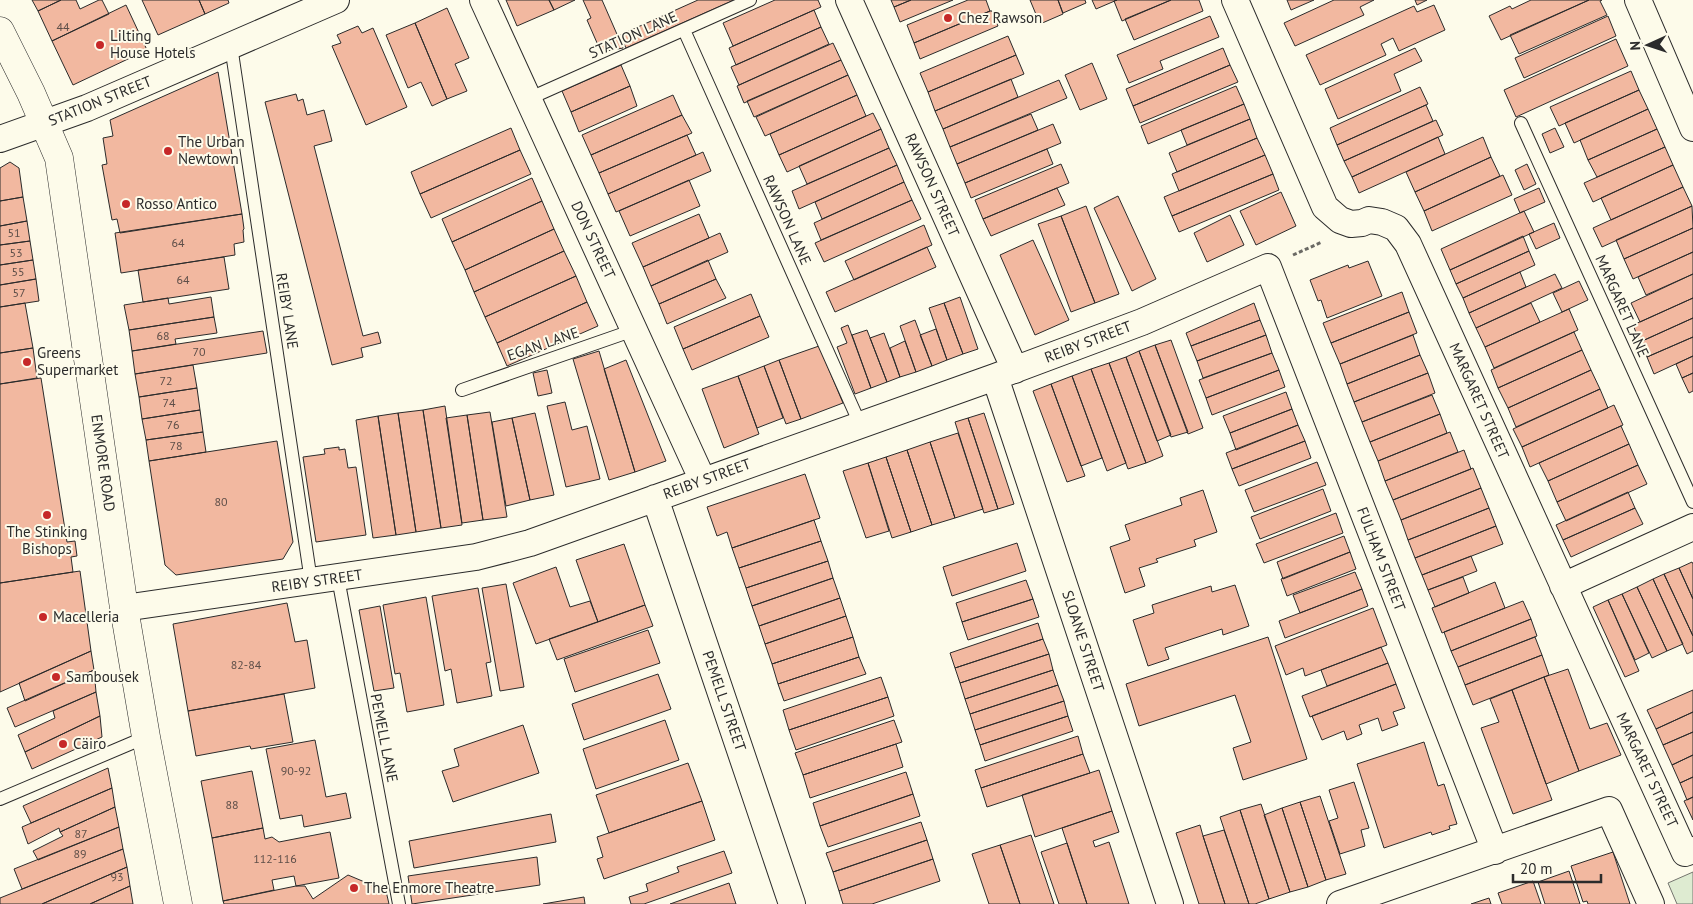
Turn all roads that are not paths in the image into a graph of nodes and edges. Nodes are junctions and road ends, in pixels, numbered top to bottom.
1 (336, 0) edge
2 (483, 0) edge
3 (750, 0) edge
4 (849, 0) edge
5 (1235, 0) edge
6 (1638, 0) edge
7 (684, 30) junction
8 (0, 31) edge
9 (231, 46) junction
10 (528, 100) junction
11 (1521, 123) dead end
12 (45, 124) junction
13 (1693, 128) edge
14 (0, 139) edge
15 (1278, 262) joint
16 (634, 330) junction
17 (1005, 373) junction
18 (462, 390) dead end
19 (860, 424) junction
20 (703, 480) junction
21 (655, 498) junction
22 (1693, 502) edge
23 (1693, 527) edge
24 (338, 578) junction
25 (311, 581) junction
26 (1563, 586) junction
27 (124, 608) junction
28 (146, 737) junction
29 (0, 795) edge
30 (0, 799) edge
31 (1495, 851) junction
32 (1689, 851) edge
33 (178, 904) edge
34 (399, 904) edge
35 (792, 904) edge
36 (1170, 904) edge
37 (1340, 904) edge
38 (1651, 904) edge

1 - 9 street, STATION STREET
2 - 10 street, DON STREET
3 - 7 lane, STATION LANE
4 - 17 street, RAWSON STREET
5 - 26 street, MARGARET STREET
6 - 13 street
7 - 10 lane, STATION LANE
7 - 19 lane, RAWSON LANE
8 - 12 highway, ENMORE ROAD
9 - 12 street, STATION STREET
9 - 25 lane, REIBY LANE
10 - 16 street, DON STREET
11 - 22 lane, MARGARET LANE
12 - 14 street, STATION STREET
12 - 27 highway, ENMORE ROAD
15 - 17 street, REIBY STREET
15 - 31 street, FULHAM STREET
16 - 18 lane, EGAN LANE
16 - 20 street, DON STREET
17 - 19 street, REIBY STREET
17 - 36 street, SLOANE STREET
19 - 20 street, REIBY STREET
20 - 21 street, REIBY STREET
21 - 24 street, REIBY STREET
21 - 35 street, PEMELL STREET
23 - 26 street
24 - 25 street, REIBY STREET
24 - 34 lane, PEMELL LANE
25 - 27 street, REIBY STREET
26 - 32 street, MARGARET STREET
27 - 28 highway, ENMORE ROAD
28 - 30 lane
28 - 33 highway, ENMORE ROAD
29 - 30 lane
31 - 37 street
31 - 38 street

